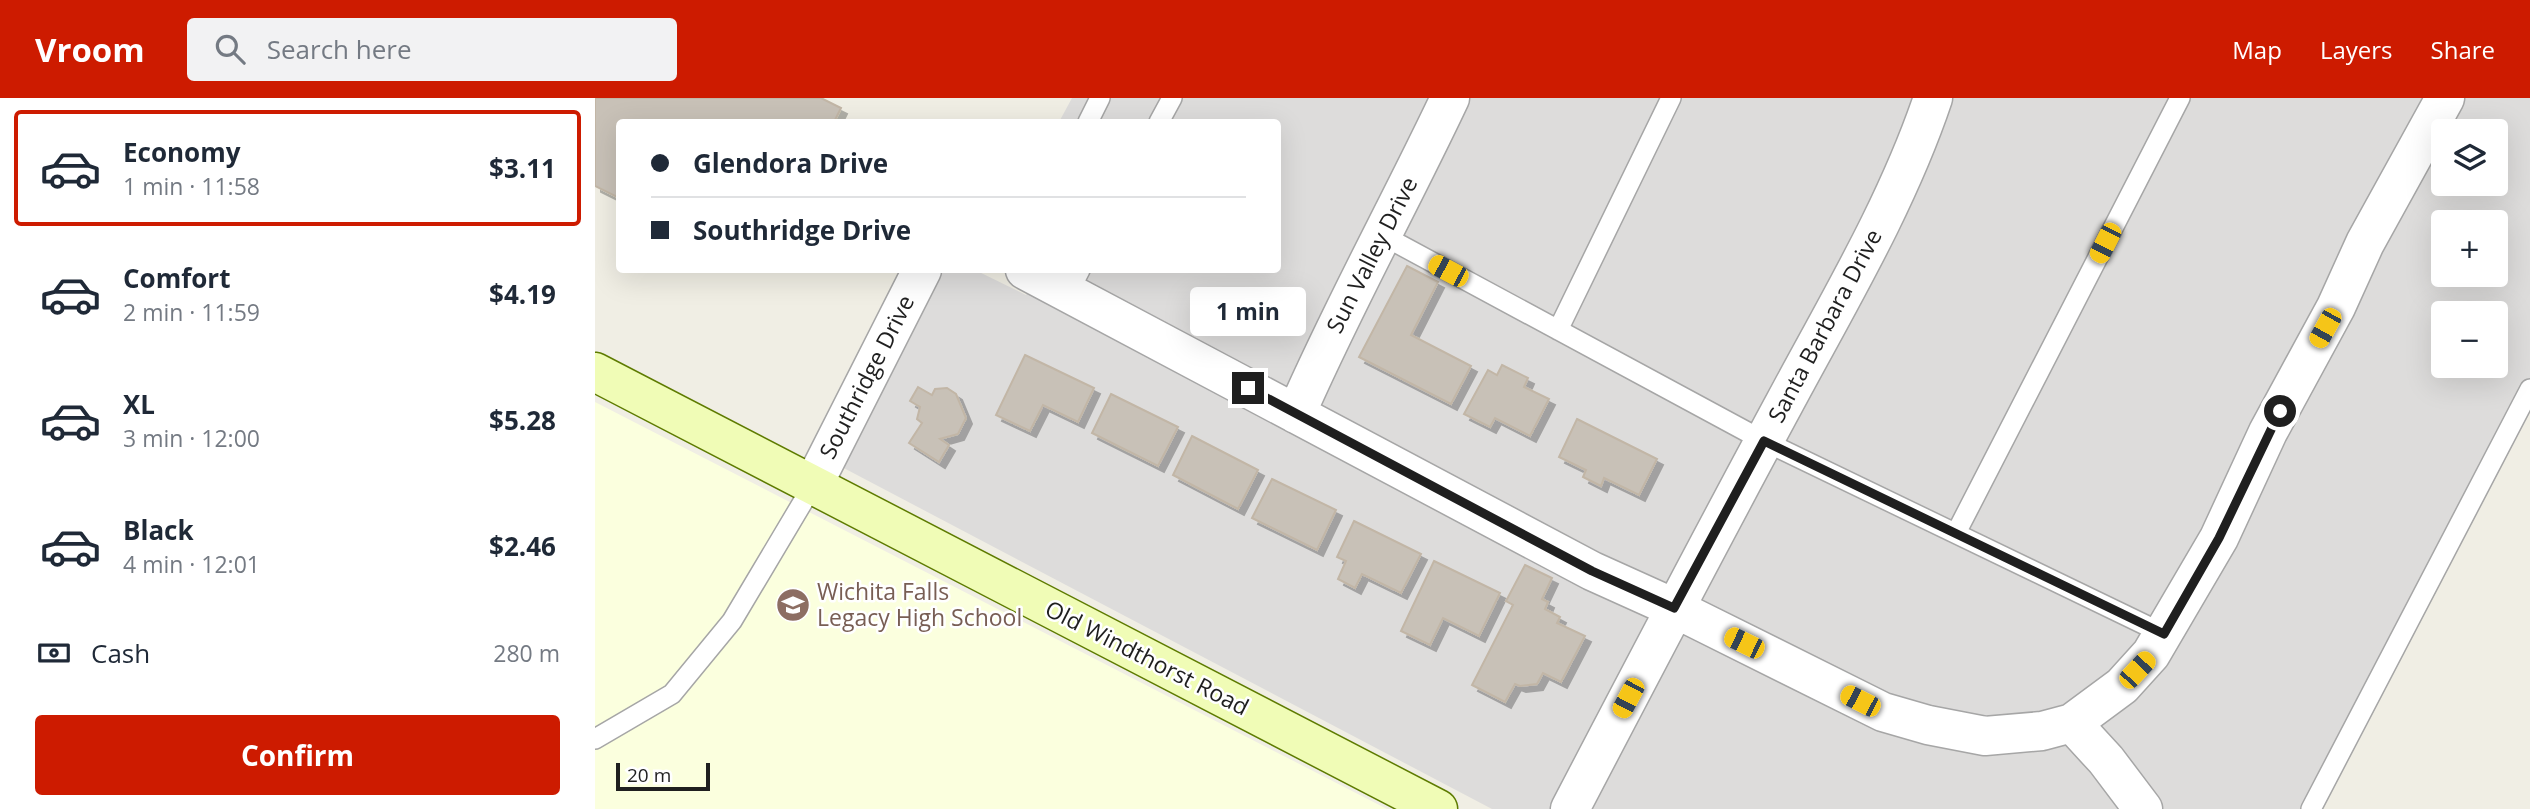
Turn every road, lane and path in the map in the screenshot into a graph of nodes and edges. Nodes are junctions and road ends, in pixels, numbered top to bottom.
1 (1100, 98) edge
2 (1172, 98) edge
3 (1450, 98) edge
4 (1671, 98) edge
5 (1933, 98) edge
6 (2180, 98) edge
7 (2445, 98) edge
8 (1090, 119) edge
9 (1161, 119) edge
10 (1382, 235) junction
11 (920, 273) edge
12 (1040, 273) edge
13 (1075, 280) edge
14 (1558, 330) junction
15 (595, 372) edge
16 (2530, 389) edge
17 (1296, 414) junction
18 (1764, 441) junction
19 (813, 485) junction
20 (1956, 533) junction
21 (1674, 608) junction
22 (2164, 634) junction
23 (2072, 723) junction
24 (595, 739) edge
25 (1438, 809) edge
26 (1570, 809) edge
27 (2143, 809) edge
28 (2311, 809) edge

1 - 8 lane
2 - 9 lane
3 - 10 street, Sun Valley Drive
4 - 14 lane
5 - 18 street, Santa Barbara Drive
6 - 20 lane
7 - 22 street
10 - 14 lane
10 - 17 street, Sun Valley Drive
11 - 19 street, Southridge Drive
12 - 13 street
13 - 17 street
14 - 18 lane
15 - 19 street, Old Windthorst Road
16 - 28 lane
17 - 21 street
18 - 20 lane
18 - 21 street, Santa Barbara Drive
19 - 24 lane
19 - 25 street, Old Windthorst Road
20 - 22 lane
21 - 23 street
21 - 26 street, Santa Barbara Drive
22 - 23 street
23 - 27 street

